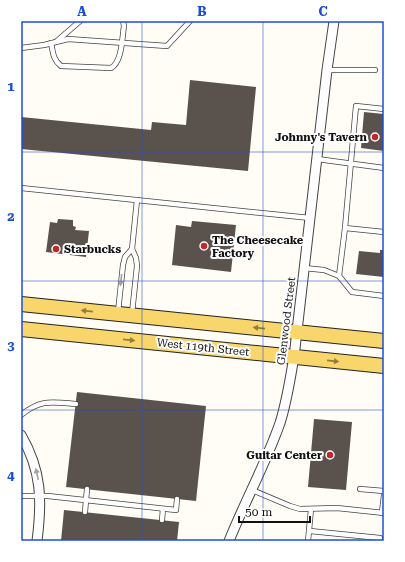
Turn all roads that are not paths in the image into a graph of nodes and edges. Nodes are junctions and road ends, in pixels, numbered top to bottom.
1 (80, 21) edge
2 (123, 21) edge
3 (190, 21) edge
4 (334, 21) edge
5 (53, 43) junction
6 (121, 43) junction
7 (21, 48) edge
8 (327, 70) junction
9 (375, 70) dead end
10 (384, 109) edge
11 (317, 159) junction
12 (350, 162) junction
13 (384, 168) edge
14 (21, 188) edge
15 (137, 200) junction
16 (310, 218) junction
17 (345, 228) junction
18 (384, 232) edge
19 (132, 249) junction
20 (304, 268) junction
21 (339, 276) junction
22 (384, 296) edge
23 (21, 304) edge
24 (118, 314) junction
25 (132, 315) junction
26 (21, 328) edge
27 (297, 332) junction
28 (384, 341) edge
29 (294, 357) junction
30 (384, 366) edge
31 (76, 404) dead end
32 (21, 415) edge
33 (21, 435) edge
34 (87, 489) dead end
35 (251, 489) junction
36 (360, 489) dead end
37 (384, 491) edge
38 (384, 495) edge
39 (21, 496) edge
40 (40, 496) junction
41 (177, 499) dead end
42 (86, 500) junction
43 (163, 509) junction
44 (310, 509) junction
45 (85, 512) dead end
46 (383, 512) edge
47 (162, 520) dead end
48 (310, 531) junction
49 (380, 538) dead end
50 (37, 541) edge
51 (229, 541) edge
52 (308, 541) edge

1 - 5 lane
2 - 6 lane
3 - 6 lane
4 - 8 street, Glenwood Street
5 - 6 lane
5 - 6 lane
5 - 7 lane
8 - 9 lane
8 - 11 street, Glenwood Street
10 - 12 lane
11 - 12 lane
11 - 16 street, Glenwood Street
12 - 13 lane
12 - 17 lane
14 - 15 lane
15 - 16 lane
15 - 19 lane
16 - 20 street, Glenwood Street
17 - 18 lane
17 - 21 lane
19 -> 24 lane
19 - 25 lane
20 - 21 lane
20 - 27 street, Glenwood Street
21 - 22 lane
24 -> 23 main road
24 - 25 main road
27 -> 25 main road
26 -> 29 main road, West 119th Street
27 - 28 main road
27 - 29 street, Glenwood Street
29 -> 30 main road, West 119th Street
29 - 35 street, Glenwood Street
31 - 32 lane
40 -> 33 street
34 - 42 lane
35 - 44 lane
35 - 51 street, Glenwood Street
36 - 37 lane
38 - 46 lane
39 - 40 lane
40 - 42 lane
40 - 50 street
41 - 43 lane
42 - 43 lane
42 - 45 lane
43 - 47 lane
44 - 46 lane
44 - 48 lane
48 - 49 lane
48 - 52 lane

